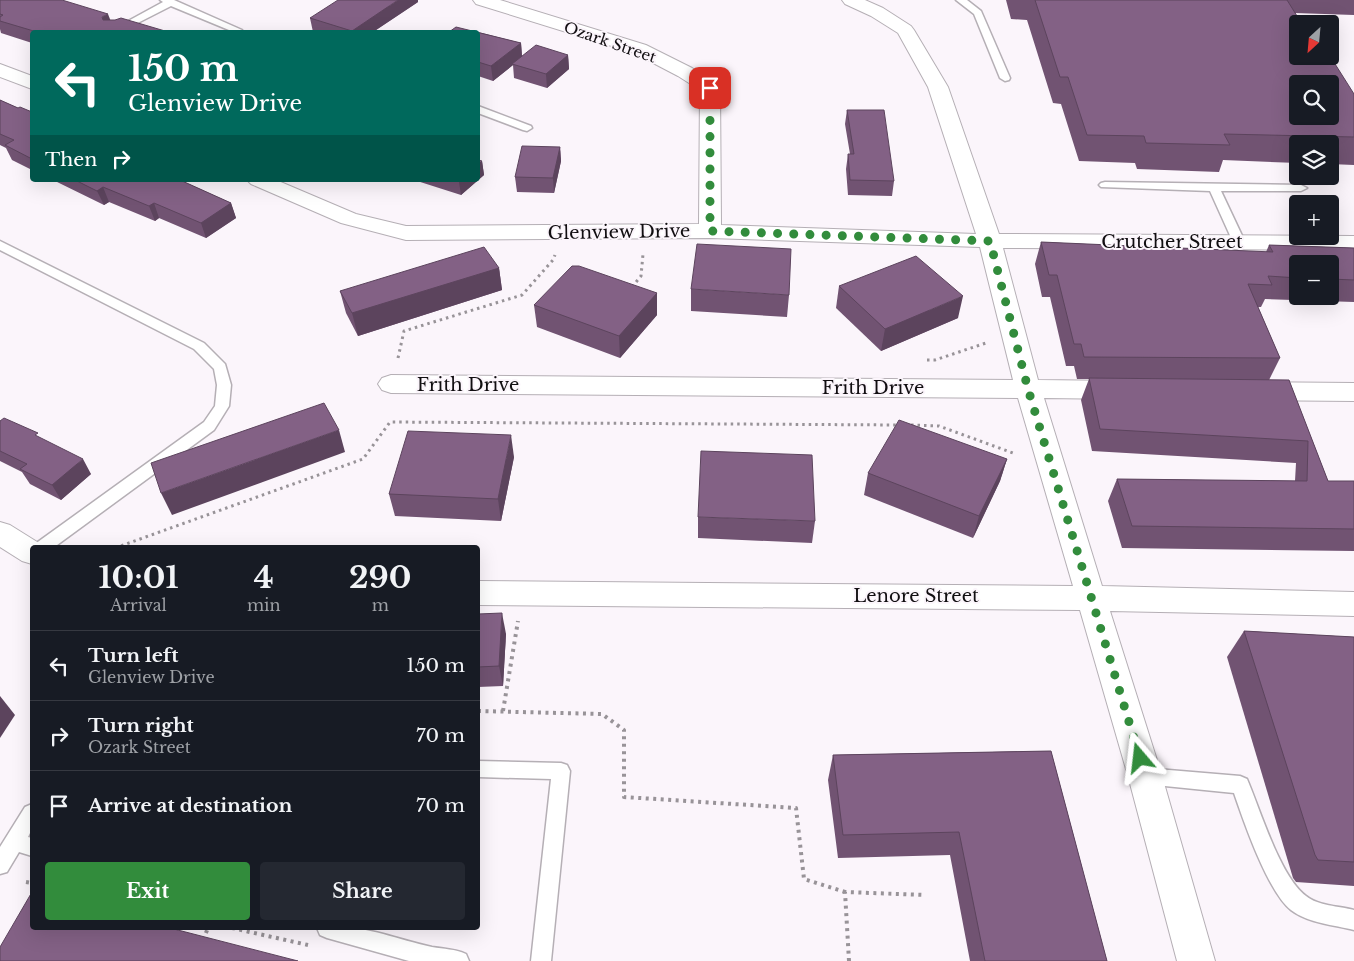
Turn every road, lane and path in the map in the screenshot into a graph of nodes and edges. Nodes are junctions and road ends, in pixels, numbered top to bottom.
1 (482, 0) edge
2 (852, 0) edge
3 (962, 0) edge
4 (168, 1) edge
5 (117, 30) edge
6 (237, 30) edge
7 (0, 70) edge
8 (1005, 78) dead end
9 (29, 79) edge
10 (480, 110) edge
11 (527, 128) dead end
12 (263, 182) edge
13 (1105, 185) dead end
14 (1214, 188) junction
15 (1301, 188) dead end
16 (710, 231) junction
17 (990, 241) junction
18 (1239, 242) junction
19 (1354, 243) edge
20 (0, 245) edge
21 (555, 251) dead end
22 (643, 252) dead end
23 (630, 290) edge
24 (398, 360) dead end
25 (391, 384) dead end
26 (1028, 389) junction
27 (1145, 390) edge
28 (1234, 391) edge
29 (1354, 392) edge
30 (1013, 453) dead end
31 (0, 533) edge
32 (45, 545) edge
33 (123, 545) edge
34 (30, 553) edge
35 (480, 592) edge
36 (1093, 599) junction
37 (1354, 604) edge
38 (519, 617) dead end
39 (480, 711) edge
40 (503, 711) junction
41 (480, 769) edge
42 (1145, 776) junction
43 (30, 815) edge
44 (14, 842) junction
45 (30, 846) edge
46 (0, 865) edge
47 (26, 882) dead end
48 (30, 883) edge
49 (845, 892) junction
50 (925, 895) dead end
51 (1354, 920) edge
52 (207, 930) edge
53 (240, 930) edge
54 (335, 930) edge
55 (201, 944) edge
56 (317, 948) dead end
57 (432, 959) edge
58 (459, 961) edge
59 (541, 961) edge
60 (849, 961) edge
61 (1196, 961) edge

1 - 16 street, Ozark Street
2 - 17 street
3 - 8 lane
4 - 5 lane
4 - 6 lane
7 - 9 street
10 - 11 lane
12 - 16 street, Glenview Drive
13 - 14 lane
14 - 15 lane
14 - 18 lane
16 - 17 street, Glenview Drive
17 - 18 street, Crutcher Street
17 - 26 street
18 - 19 street, Crutcher Street
20 - 32 lane
21 - 24 path
22 - 23 path
25 - 26 street, Frith Drive
26 - 27 street, Frith Drive
26 - 36 street
28 - 29 street
30 - 33 path
31 - 34 street
35 - 36 street, Lenore Street
36 - 37 street, Lenore Street
36 - 42 street
38 - 40 path
39 - 40 path
40 - 49 path
41 - 59 lane
42 - 51 lane
42 - 61 street
43 - 44 lane
44 - 45 lane
44 - 46 lane
47 - 48 path
49 - 50 path
49 - 60 path
52 - 55 path
53 - 56 path
54 - 57 lane
57 - 58 lane

